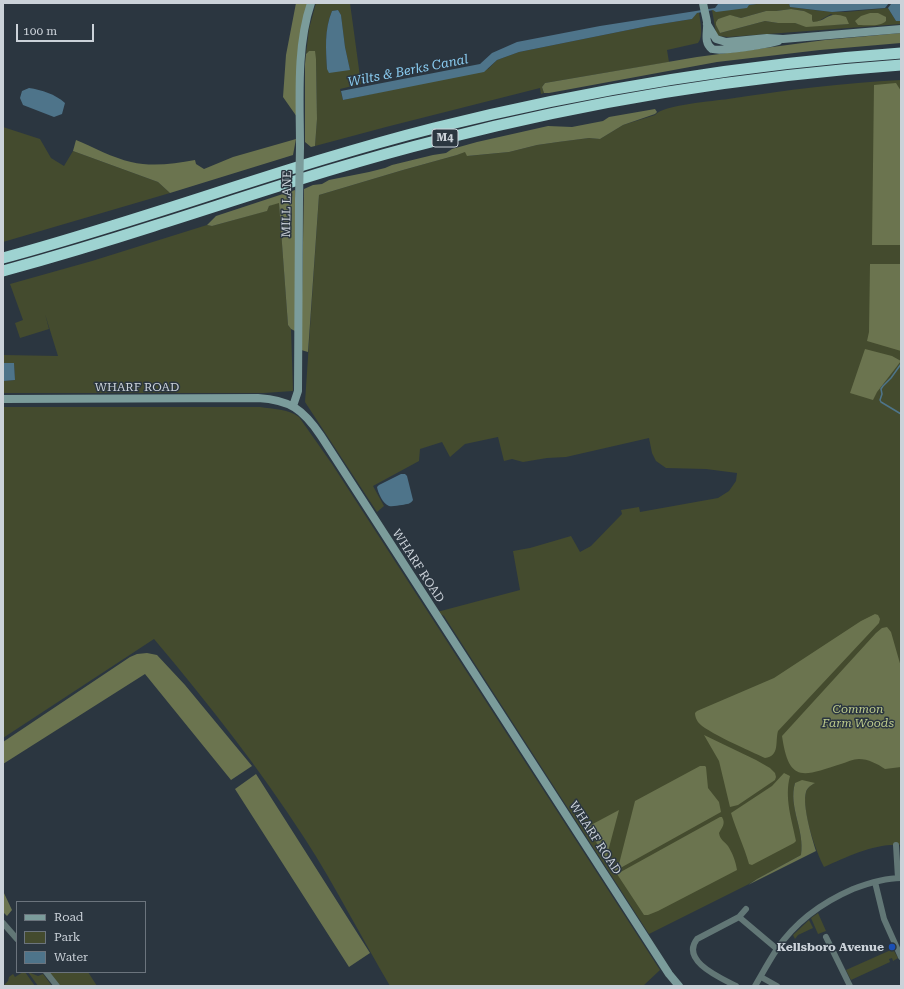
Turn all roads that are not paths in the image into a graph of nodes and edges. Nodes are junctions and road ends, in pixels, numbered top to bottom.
1 (311, 3) edge
2 (703, 3) edge
3 (707, 24) junction
4 (901, 29) edge
5 (783, 39) junction
6 (901, 53) edge
7 (901, 64) edge
8 (3, 258) edge
9 (3, 271) edge
10 (3, 399) edge
11 (294, 406) junction
12 (896, 845) dead end
13 (900, 878) edge
14 (875, 882) junction
15 (746, 909) dead end
16 (739, 917) junction
17 (3, 923) edge
18 (826, 937) dead end
19 (16, 938) edge
20 (777, 949) junction
21 (901, 957) edge
22 (47, 973) edge
23 (761, 977) junction
24 (57, 986) edge
25 (679, 986) edge
26 (736, 986) edge
27 (755, 986) edge
28 (777, 986) edge
29 (850, 986) edge

1 - 11 main road, MILL LANE, bridge
2 - 3 main road
3 - 5 main road
3 - 5 main road
4 - 5 main road
6 - 8 highway, M4
7 - 9 highway, M4
10 - 11 main road, WHARF ROAD
11 - 25 main road, WHARF ROAD
12 - 13 street
13 - 14 street
14 - 20 street
14 - 21 street
15 - 16 street
16 - 20 street
16 - 26 street
17 - 19 street
18 - 29 street
20 - 23 street
22 - 24 street
23 - 27 street
23 - 28 street

